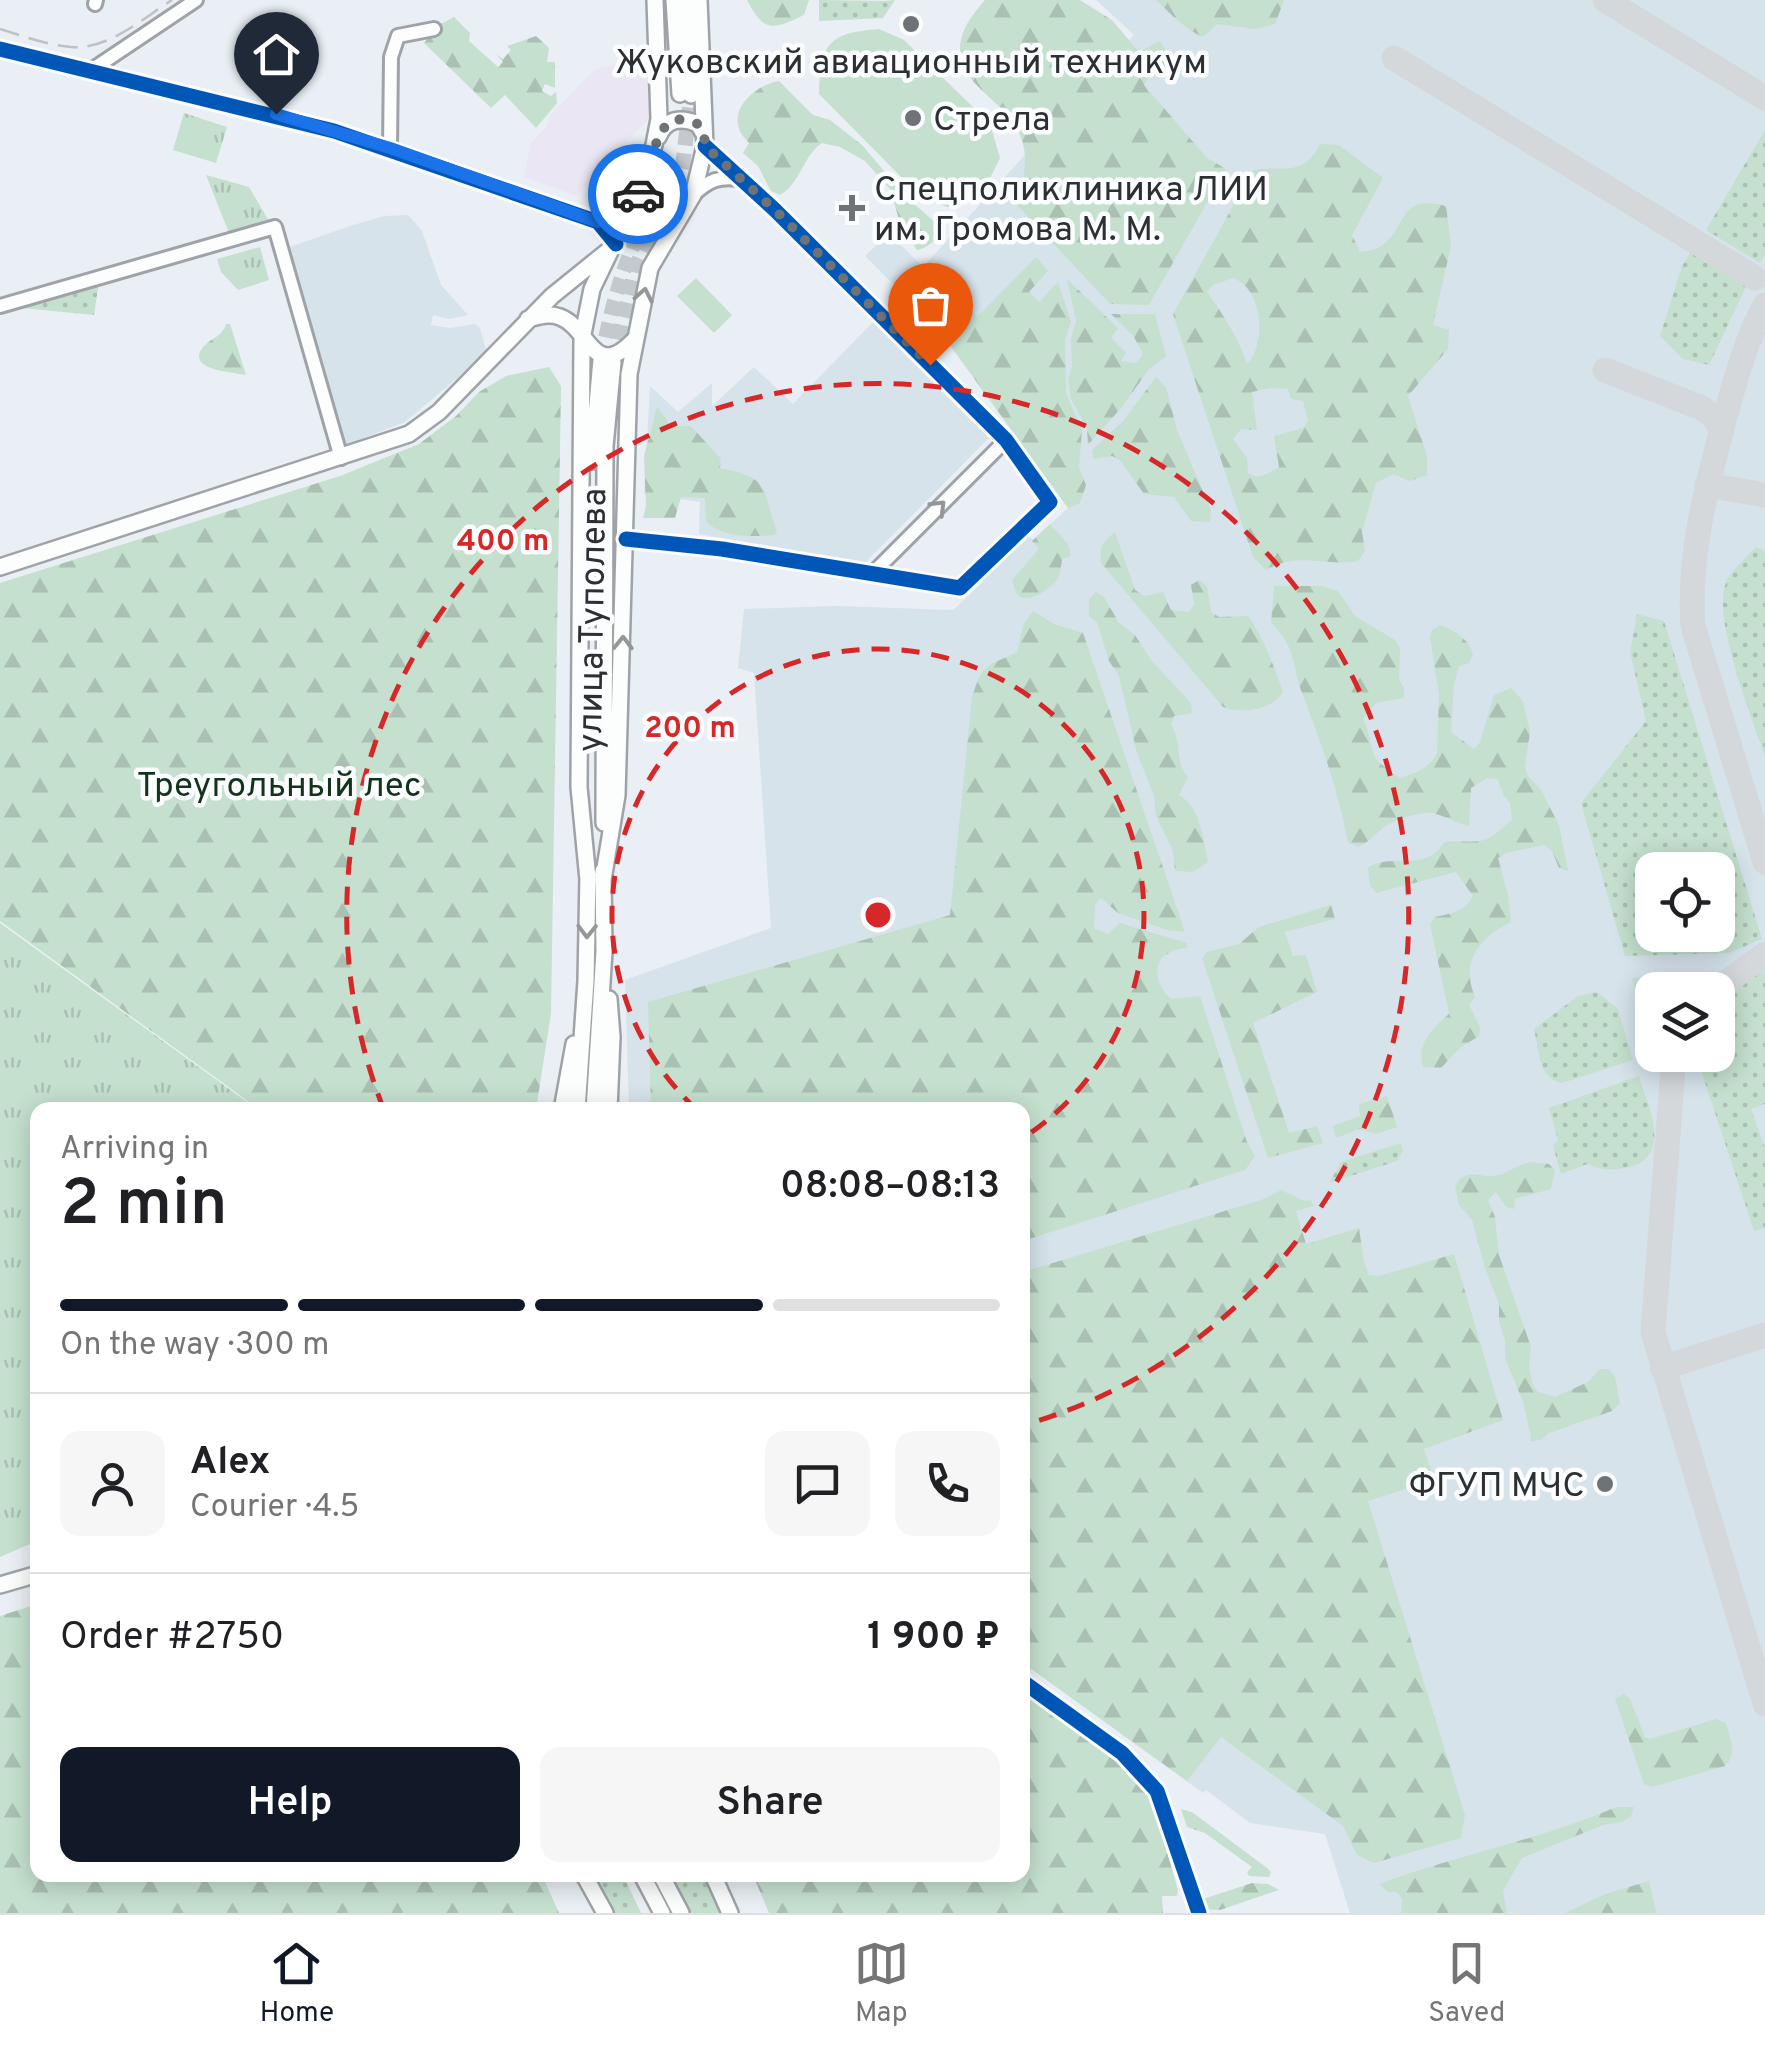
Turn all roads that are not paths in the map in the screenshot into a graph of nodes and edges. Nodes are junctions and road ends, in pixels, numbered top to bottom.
1 (196, 0) edge
2 (655, 0) edge
3 (674, 0) edge
4 (686, 0) edge
5 (699, 0) edge
6 (434, 28) dead end
7 (0, 48) edge
8 (90, 71) junction
9 (705, 140) junction
10 (654, 145) junction
11 (390, 148) junction
12 (743, 180) junction
13 (693, 195) junction
14 (629, 211) junction
15 (598, 222) junction
16 (616, 244) junction
17 (0, 306) edge
18 (528, 318) junction
19 (636, 338) junction
20 (582, 340) junction
21 (607, 361) tunnel mouth
22 (1006, 440) junction
23 (341, 458) junction
24 (626, 539) junction
25 (0, 567) edge
26 (872, 574) junction
27 (596, 880) junction
28 (604, 951) junction
29 (586, 981) junction
30 (563, 1102) edge
31 (578, 1102) edge
32 (595, 1102) edge
33 (609, 1102) edge
34 (30, 1576) edge
35 (0, 1585) edge
36 (1030, 1687) edge
37 (588, 1882) edge
38 (646, 1882) edge
39 (665, 1882) edge
40 (716, 1882) edge
41 (605, 1913) edge
42 (662, 1913) edge
43 (681, 1913) edge
44 (730, 1913) edge
45 (1199, 1913) edge

1 - 8 street
2 - 10 main road
3 - 4 main road
5 - 9 main road, улица Туполева
6 - 11 street
7 - 8 street
8 - 11 street
9 - 10 main road
9 - 12 street
9 - 13 main road, улица Туполева
10 - 14 main road, улица Туполева
11 - 15 street
12 - 13 street
12 - 22 street
19 -> 13 main road, улица Туполева
14 - 15 street
14 - 16 main road, улица Туполева
15 - 16 street
16 - 18 main road
16 - 20 main road, улица Туполева
17 - 23 street
18 - 20 main road
18 - 23 main road
19 - 20 main road
19 - 24 main road, улица Туполева
20 - 27 main road, улица Туполева
21 - 27 main road, улица Туполева
26 -> 22 street
22 - 26 street
23 - 25 main road
24 - 26 street
27 -> 24 main road, улица Туполева
27 - 28 main road, улица Туполева
27 -> 29 main road, улица Туполева
28 - 32 main road, улица Туполева
28 - 33 main road, улица Туполева
29 - 30 main road, улица Туполева
29 - 31 main road, улица Туполева
34 - 35 main road
36 - 45 street
37 - 41 main road
38 - 42 main road
39 - 43 main road
40 - 44 main road

